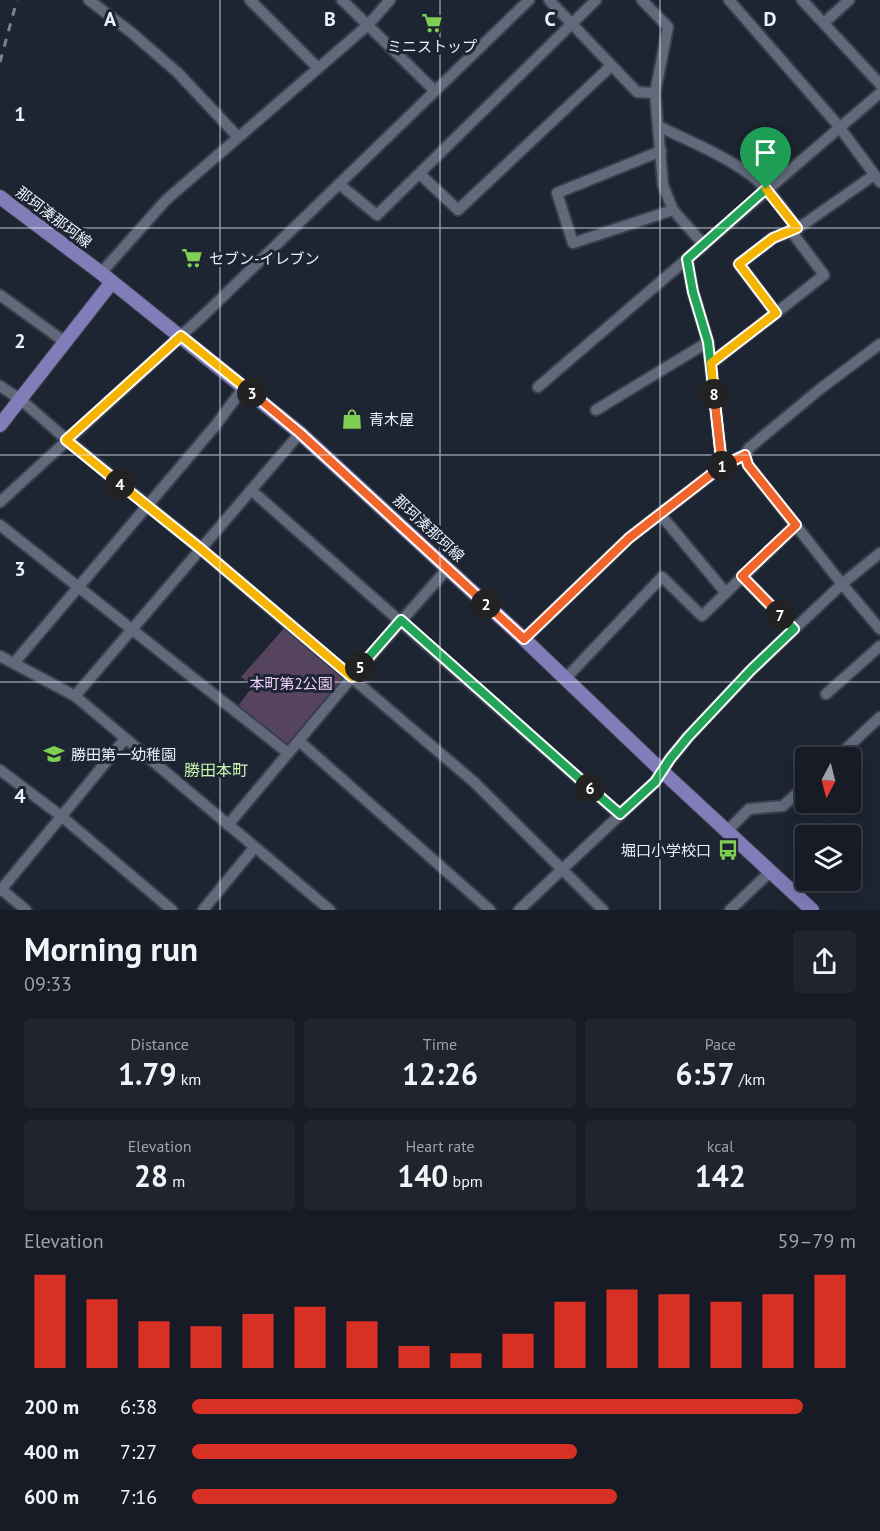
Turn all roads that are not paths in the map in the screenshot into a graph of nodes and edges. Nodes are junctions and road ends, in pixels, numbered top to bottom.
1 (89, 0) edge
2 (250, 0) edge
3 (342, 0) edge
4 (390, 0) edge
5 (529, 0) edge
6 (549, 0) edge
7 (596, 0) edge
8 (642, 0) edge
9 (729, 0) edge
10 (802, 0) edge
11 (849, 0) edge
12 (824, 23) junction
13 (571, 24) junction
14 (368, 25) junction
15 (611, 66) junction
16 (318, 68) junction
17 (880, 84) edge
18 (434, 90) junction
19 (655, 93) junction
20 (880, 93) edge
21 (658, 126) junction
22 (840, 129) junction
23 (238, 137) junction
24 (661, 151) junction
25 (420, 174) junction
26 (877, 178) edge
27 (339, 184) junction
28 (766, 189) junction
29 (0, 197) edge
30 (673, 210) junction
31 (794, 230) junction
32 (704, 244) junction
33 (687, 259) junction
34 (101, 273) junction
35 (112, 282) junction
36 (0, 295) edge
37 (776, 313) junction
38 (181, 336) junction
39 (64, 342) junction
40 (708, 342) junction
41 (880, 344) edge
42 (711, 363) junction
43 (0, 386) edge
44 (244, 387) junction
45 (538, 387) dead end
46 (20, 399) junction
47 (596, 410) dead end
48 (0, 425) edge
49 (300, 433) junction
50 (66, 440) junction
51 (745, 455) junction
52 (722, 466) junction
53 (251, 490) junction
54 (0, 502) edge
55 (148, 506) junction
56 (660, 514) junction
57 (0, 525) edge
58 (796, 525) junction
59 (201, 549) junction
60 (880, 553) edge
61 (448, 568) junction
62 (742, 576) junction
63 (842, 584) junction
64 (78, 587) junction
65 (726, 593) junction
66 (401, 620) junction
67 (794, 629) junction
68 (880, 629) edge
69 (132, 630) junction
70 (524, 639) junction
71 (880, 646) edge
72 (0, 656) edge
73 (14, 663) junction
74 (352, 677) junction
75 (566, 678) junction
76 (826, 694) dead end
77 (75, 696) junction
78 (880, 717) edge
79 (124, 739) junction
80 (299, 741) junction
81 (848, 747) edge
82 (288, 753) junction
83 (0, 770) edge
84 (663, 772) junction
85 (795, 795) edge
86 (620, 814) junction
87 (60, 816) junction
88 (228, 825) junction
89 (727, 831) junction
90 (254, 848) junction
91 (562, 868) junction
92 (771, 871) junction
93 (1, 889) edge
94 (26, 910) edge
95 (172, 910) edge
96 (203, 910) edge
97 (330, 910) edge
98 (490, 910) edge
99 (519, 910) edge
100 (603, 910) edge
101 (730, 910) edge
102 (812, 910) edge

1 - 23 street
2 - 16 street
3 - 14 street
4 - 14 street
5 - 18 street
6 - 13 street
7 - 13 street
8 - 19 street
9 - 22 street
10 - 12 street
11 - 12 street
12 - 17 street
13 - 15 street
13 - 25 street
14 - 16 street
14 - 18 street
15 - 19 street
15 - 25 street
16 - 23 street
18 - 27 street
19 - 21 street
20 - 22 street
21 - 24 street
21 - 28 street
22 - 26 street
22 - 28 street
23 - 34 street
24 - 30 street
24 - 30 street
25 - 27 street
26 - 31 street
27 - 38 street
28 - 31 street
28 - 32 street
29 - 34 main road, 那珂湊那珂線
30 - 32 street
31 - 37 street
31 - 37 street
32 - 33 street
33 - 40 street
33 - 45 street
34 - 35 main road, 那珂湊那珂線
35 - 38 main road, 那珂湊那珂線
35 - 39 main road
36 - 39 street
37 - 42 street
38 - 44 main road, 那珂湊那珂線
38 - 50 street
39 - 46 main road
40 - 42 street
40 - 47 street
41 - 51 street
42 - 52 street
43 - 46 street
44 - 49 main road, 那珂湊那珂線
44 - 55 street
46 - 48 main road
46 - 50 street
49 - 53 street
49 - 61 main road, 那珂湊那珂線
50 - 54 street
50 - 55 street
51 - 52 street
51 - 58 street
52 - 56 street
53 - 59 street
53 - 66 street
55 - 59 street
55 - 64 street
56 - 65 street
56 - 70 street
57 - 64 street
58 - 62 street
58 - 63 street
59 - 69 street
59 - 74 street
60 - 63 street
61 - 66 street
61 - 70 main road, 那珂湊那珂線
62 - 65 street
62 - 67 street
63 - 67 street
63 - 68 street
64 - 69 street
64 - 73 street
65 - 75 street
66 - 74 street
66 - 86 street
67 - 84 street
69 - 77 street
69 - 82 street
70 - 75 main road, 那珂湊那珂線
71 - 76 street
72 - 73 street
73 - 77 street
74 - 80 street
74 - 91 street
75 - 84 main road, 那珂湊那珂線
77 - 79 street
78 - 81 street
79 - 87 street
79 - 88 street
80 - 82 street
80 - 98 street
82 - 88 street
83 - 87 street
84 - 86 street
84 - 89 main road, 那珂湊那珂線
85 - 89 street
86 - 91 street
87 - 93 street
87 - 95 street
88 - 90 street
89 - 92 main road, 那珂湊那珂線
90 - 96 street
90 - 97 street
91 - 99 street
91 - 100 street
92 - 101 street
92 - 102 main road, 那珂湊那珂線
93 - 94 street

